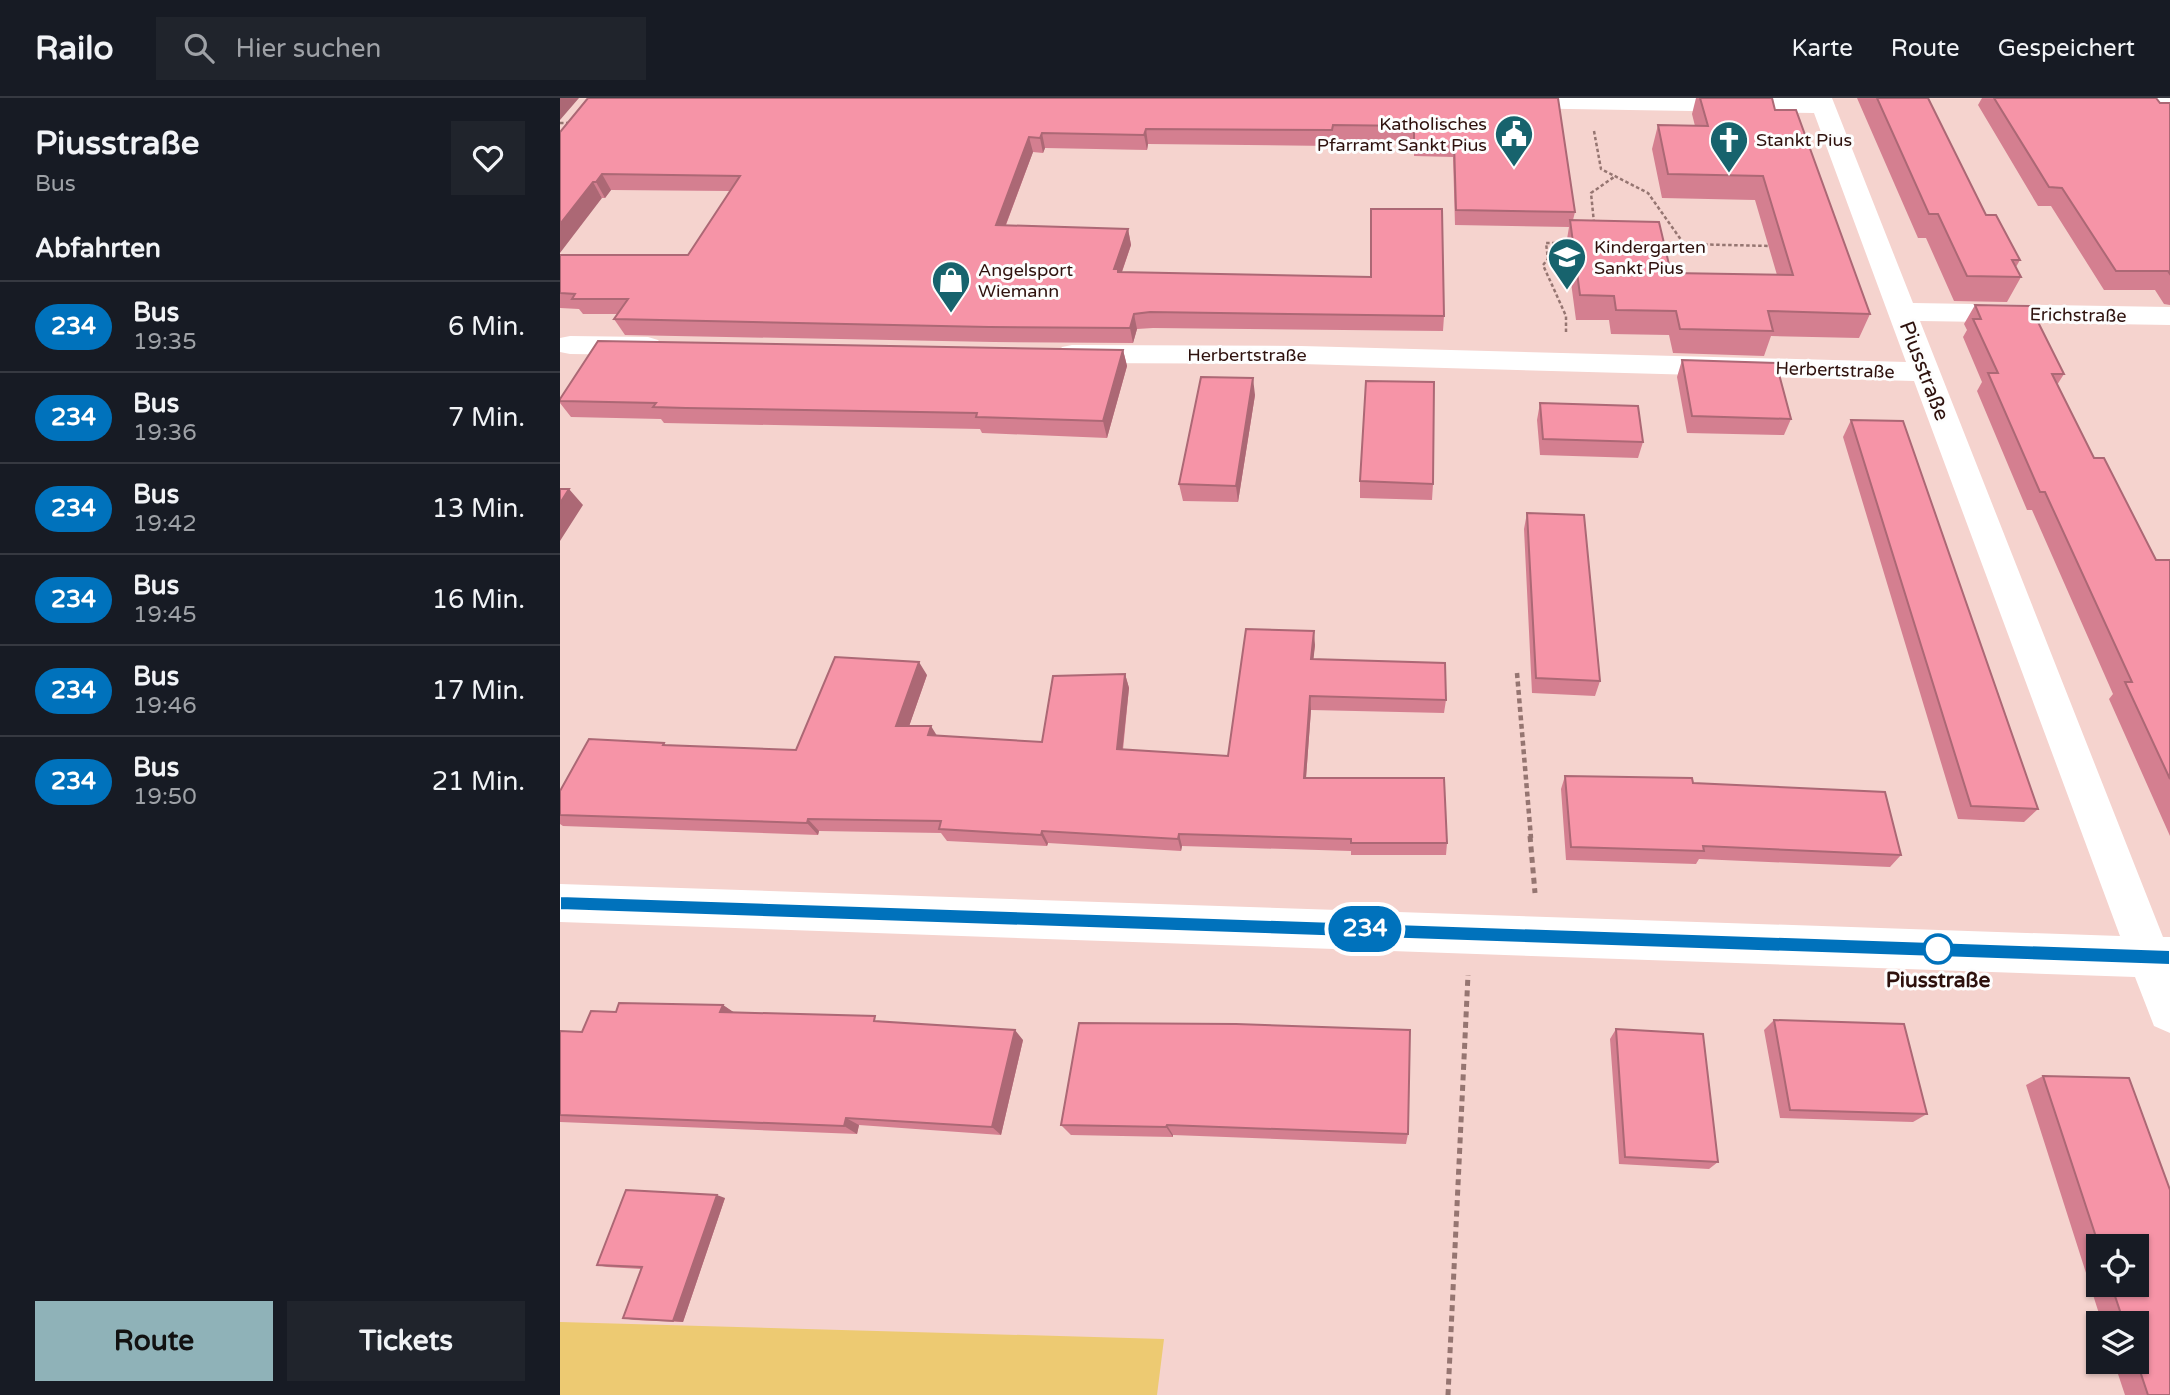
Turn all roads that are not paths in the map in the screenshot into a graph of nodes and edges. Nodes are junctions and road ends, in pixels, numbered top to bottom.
1 (1481, 100) edge
2 (1822, 102) edge
3 (1902, 312) junction
4 (2170, 316) edge
5 (679, 347) edge
6 (563, 349) edge
7 (1049, 354) edge
8 (1924, 372) junction
9 (560, 903) edge
10 (2160, 957) edge
11 (2170, 1011) edge

1 - 2 street
2 - 3 street, Piusstraße
3 - 4 street, Erichstraße
3 - 8 street, Piusstraße
5 - 6 street
7 - 8 street, Herbertstraße
8 - 10 street, Piusstraße
9 - 10 street
10 - 11 street, Piusstraße

